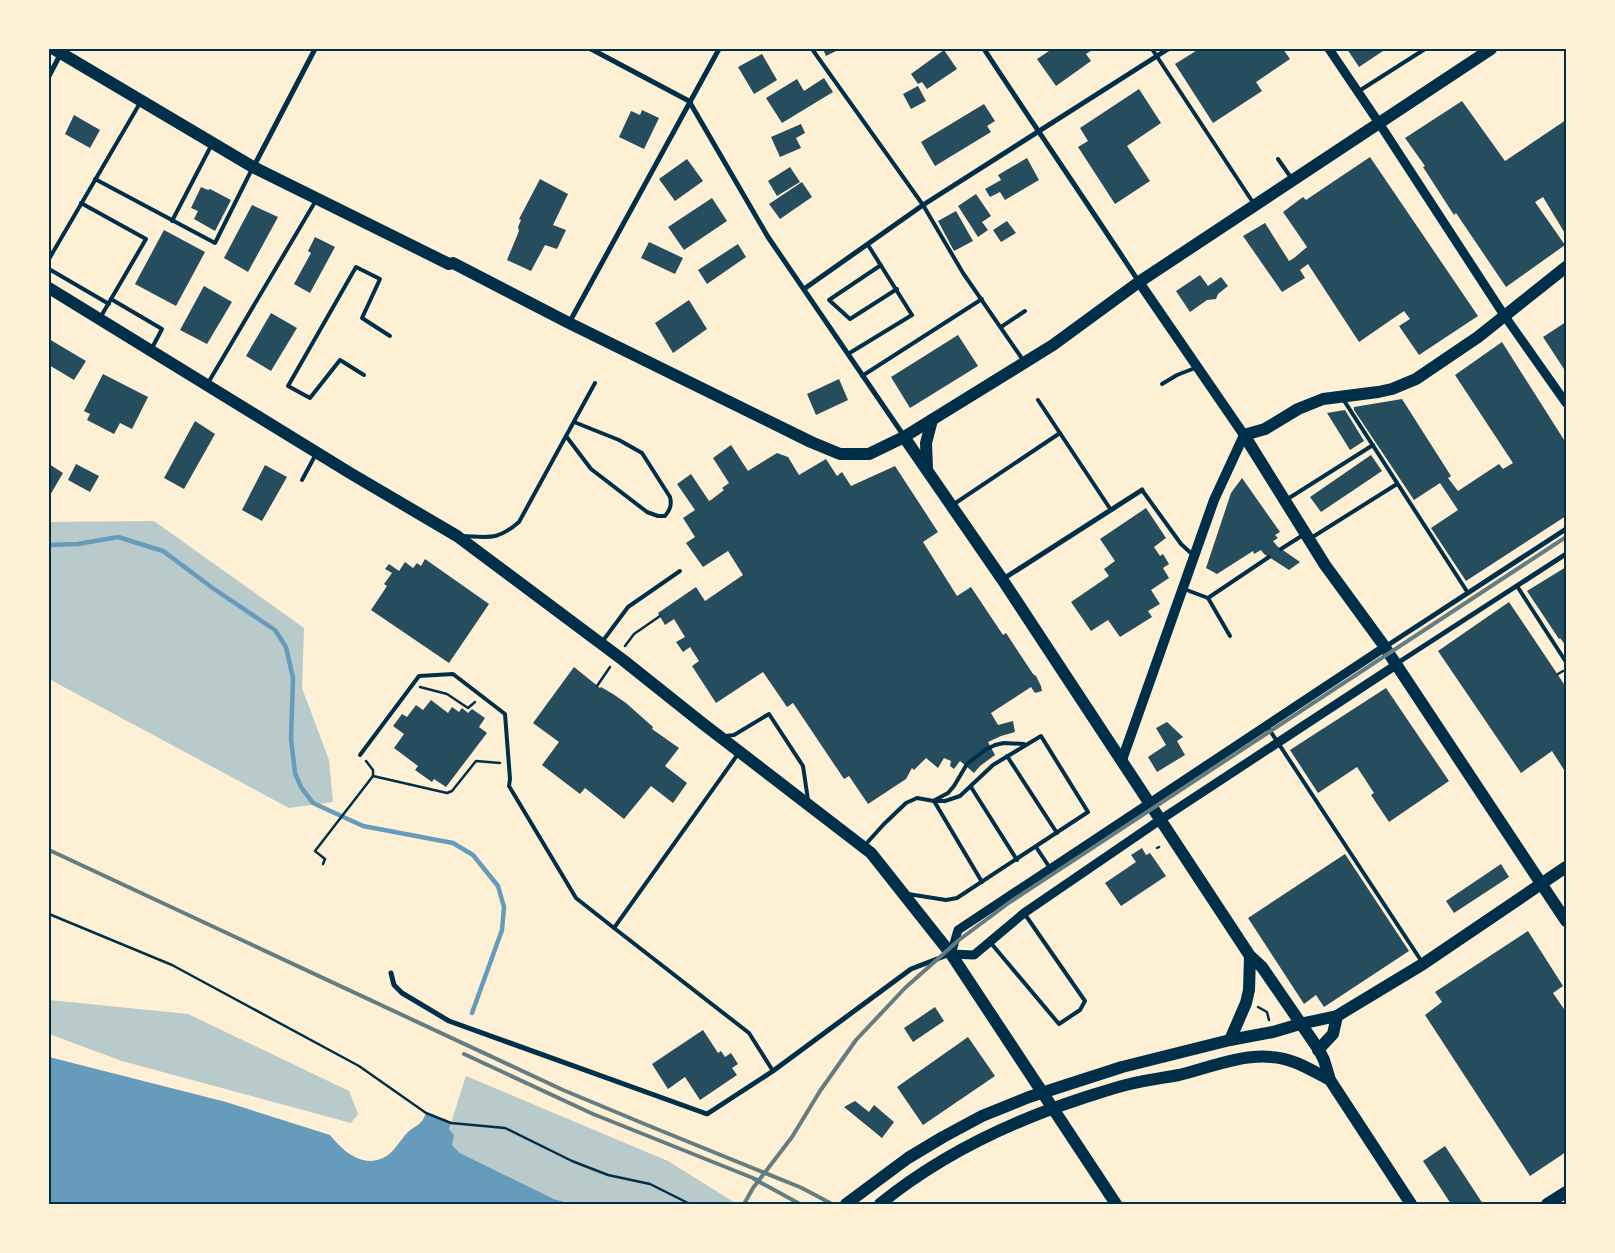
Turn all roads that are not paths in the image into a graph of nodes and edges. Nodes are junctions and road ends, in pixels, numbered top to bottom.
1 (315, 49) edge
2 (591, 49) edge
3 (719, 49) edge
4 (812, 49) edge
5 (984, 49) edge
6 (1152, 49) edge
7 (1168, 49) edge
8 (1329, 49) edge
9 (1424, 49) edge
10 (1491, 49) edge
11 (59, 50) edge
12 (1157, 56) junction
13 (49, 76) edge
14 (1358, 91) junction
15 (141, 101) junction
16 (690, 101) junction
17 (1379, 123) junction
18 (1038, 132) junction
19 (213, 142) junction
20 (1278, 158) dead end
21 (253, 166) junction
22 (96, 179) junction
23 (1293, 181) junction
24 (318, 198) junction
25 (81, 203) junction
26 (923, 205) junction
27 (1255, 206) junction
28 (172, 220) junction
29 (868, 245) junction
30 (49, 259) edge
31 (880, 264) junction
32 (1566, 268) edge
33 (49, 269) edge
34 (1139, 282) junction
35 (49, 288) edge
36 (897, 289) junction
37 (804, 290) junction
38 (111, 299) junction
39 (982, 300) junction
40 (109, 304) junction
41 (1025, 311) dead end
42 (1504, 316) junction
43 (100, 319) junction
44 (569, 323) junction
45 (1001, 327) junction
46 (390, 336) dead end
47 (150, 350) junction
48 (848, 354) junction
49 (1025, 362) junction
50 (1198, 367) junction
51 (364, 375) dead end
52 (862, 376) junction
53 (596, 383) dead end
54 (207, 384) junction
55 (1162, 384) dead end
56 (1341, 396) junction
57 (1038, 400) dead end
58 (1566, 403) edge
59 (932, 420) junction
60 (574, 422) junction
61 (1060, 433) junction
62 (1244, 435) junction
63 (566, 436) junction
64 (904, 437) junction
65 (1372, 445) junction
66 (317, 452) junction
67 (927, 469) junction
68 (302, 480) dead end
69 (1397, 484) junction
70 (1142, 490) joint
71 (1285, 501) junction
72 (952, 505) junction
73 (1111, 510) junction
74 (1566, 529) edge
75 (457, 536) junction
76 (1307, 536) junction
77 (1281, 549) dead end
78 (1566, 554) edge
79 (1194, 557) junction
80 (1269, 557) dead end
81 (680, 571) dead end
82 (1002, 579) junction
83 (1517, 586) junction
84 (1183, 588) junction
85 (1468, 593) junction
86 (1208, 598) junction
87 (1230, 636) dead end
88 (600, 643) junction
89 (1385, 647) junction
90 (1566, 662) edge
91 (1396, 664) junction
92 (1267, 726) junction
93 (719, 736) junction
94 (1030, 743) junction
95 (1278, 743) junction
96 (740, 752) junction
97 (360, 755) road end
98 (1007, 756) junction
99 (1122, 760) junction
100 (971, 787) junction
101 (934, 801) junction
102 (1149, 803) junction
103 (811, 806) junction
104 (1160, 820) junction
105 (1057, 833) junction
106 (864, 847) junction
107 (1036, 847) junction
108 (1017, 860) junction
109 (1566, 867) edge
110 (1050, 868) junction
111 (982, 882) junction
112 (1540, 884) junction
113 (904, 894) junction
114 (1024, 912) junction
115 (1566, 921) edge
116 (614, 928) junction
117 (990, 942) junction
118 (951, 954) junction
119 (1250, 956) junction
120 (1423, 964) junction
121 (390, 973) dead end
122 (1337, 1016) junction
123 (1300, 1024) junction
124 (1230, 1040) junction
125 (1318, 1050) junction
126 (773, 1071) junction
127 (1330, 1080) junction
128 (1566, 1192) edge
129 (846, 1204) edge
130 (880, 1204) edge
131 (1116, 1204) edge
132 (1411, 1204) edge
133 (1547, 1204) edge

1 - 21 street
2 - 16 street
3 - 16 street
4 - 26 lane
5 - 18 street
6 - 12 lane
7 - 12 street
8 - 14 street
9 - 14 lane
10 - 17 main road
11 - 13 street
11 - 15 main road
12 - 18 street
12 - 27 lane
14 - 17 street
15 - 19 main road
15 - 22 lane
16 - 37 street
16 - 44 street
17 - 23 main road
17 - 42 street
18 - 26 street
18 - 34 street
19 - 21 main road
19 - 28 lane
20 - 23 lane
21 - 24 main road
21 - 28 lane
22 - 25 lane
22 - 28 lane
23 - 27 main road
24 - 44 main road
24 - 54 lane
25 - 30 lane
25 - 38 lane
26 - 29 street
26 - 39 lane
27 - 34 main road
29 - 31 lane
29 - 37 street
31 - 36 lane
31 - 36 lane
32 - 42 main road
33 - 40 lane
34 - 49 main road
34 - 50 main road
35 - 43 main road
36 - 48 lane
37 - 48 street
38 - 40 lane
38 - 47 lane
39 - 45 lane
39 - 52 lane
40 - 43 lane
41 - 45 lane
42 - 56 main road
42 - 58 street
43 - 47 main road
44 - 64 main road
45 - 49 lane
46 - 51 lane
47 - 54 main road
48 - 52 street
49 - 59 main road
50 - 55 lane
50 - 62 main road
52 - 64 street
53 - 60 lane
54 - 66 main road
56 - 62 main road
56 - 65 lane
57 - 61 lane
59 - 64 main road
59 - 67 main road
60 - 63 lane
60 - 63 lane
61 - 72 lane
61 - 73 lane
62 - 71 main road
62 - 79 main road
63 - 75 lane
64 - 67 main road
65 - 69 lane
65 - 71 lane
66 - 68 lane
66 - 75 main road
67 - 72 main road
69 - 76 lane
69 - 85 lane
70 - 73 street
70 - 79 lane
71 - 76 main road
72 - 82 main road
73 - 82 street
74 - 85 street
75 - 88 main road
76 - 77 lane
76 - 89 main road
78 - 83 street
79 - 84 main road
80 - 86 lane
81 - 88 lane
82 - 99 main road
83 - 90 lane
83 - 91 street
84 - 86 lane
84 - 99 main road
85 - 89 street
86 - 87 lane
88 - 93 main road
89 - 91 main road
89 - 92 street
91 - 95 street
91 - 112 main road
92 - 95 lane
92 - 102 street
93 - 96 main road
93 - 103 lane
94 - 98 lane
94 - 101 lane
94 - 105 lane
95 - 104 street
95 - 120 lane
96 - 103 main road
96 - 116 lane
97 - 116 lane
98 - 100 lane
98 - 105 lane
99 - 102 main road
100 - 101 lane
100 - 108 lane
101 - 106 lane
101 - 111 lane
102 - 104 main road
102 - 110 street
103 - 106 main road
104 - 114 street
104 - 119 main road
105 - 107 lane
106 - 113 main road
107 - 108 lane
107 - 110 lane
108 - 111 lane
109 - 112 main road
110 - 118 street
111 - 113 lane
112 - 115 main road
112 - 120 main road
113 - 118 main road
114 - 117 street
114 - 117 lane
116 - 126 lane
117 - 118 street
118 - 126 street
118 - 131 main road
119 - 123 main road
119 - 124 main road
120 - 122 main road
121 - 126 street
122 - 123 main road
122 - 125 main road
123 - 124 main road
123 - 125 main road
124 - 129 main road
125 - 127 main road
127 - 130 main road
127 - 132 main road
128 - 133 main road

